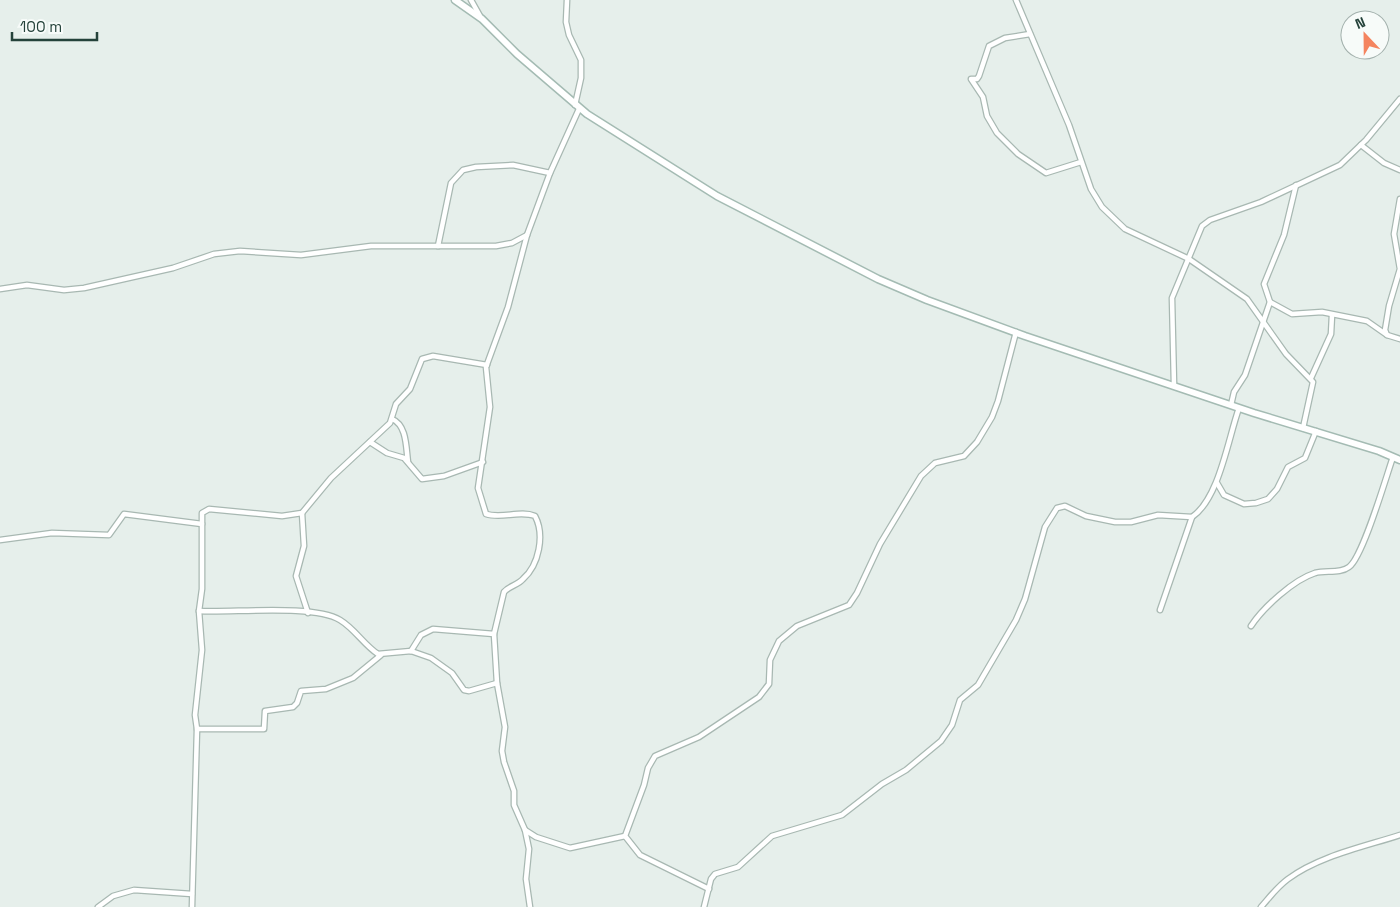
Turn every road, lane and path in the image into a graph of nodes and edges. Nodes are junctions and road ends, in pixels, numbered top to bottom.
1 (455, 0) edge
2 (471, 0) edge
3 (566, 0) edge
4 (1016, 0) edge
5 (482, 19) junction
6 (1030, 34) junction
7 (1400, 99) edge
8 (577, 107) junction
9 (1361, 145) junction
10 (1081, 162) junction
11 (1400, 170) edge
12 (550, 173) junction
13 (1296, 185) junction
14 (1400, 199) edge
15 (527, 235) junction
16 (438, 246) junction
17 (1179, 255) junction
18 (1189, 259) junction
19 (1184, 267) junction
20 (0, 289) edge
21 (1270, 302) junction
22 (1332, 315) junction
23 (1264, 321) junction
24 (1016, 332) junction
25 (1387, 335) junction
26 (1400, 339) edge
27 (487, 365) junction
28 (1311, 378) junction
29 (1174, 386) junction
30 (1231, 405) junction
31 (1239, 408) junction
32 (392, 419) junction
33 (1303, 428) junction
34 (1316, 431) junction
35 (370, 442) junction
36 (1393, 457) junction
37 (1400, 460) edge
38 (408, 462) junction
39 (483, 462) junction
40 (1217, 483) junction
41 (302, 512) junction
42 (1192, 518) junction
43 (202, 524) junction
44 (0, 540) edge
45 (1160, 610) dead end
46 (198, 611) junction
47 (308, 613) junction
48 (1250, 626) dead end
49 (494, 634) junction
50 (411, 651) junction
51 (380, 655) junction
52 (498, 683) junction
53 (197, 729) junction
54 (525, 830) junction
55 (1400, 835) edge
56 (625, 836) junction
57 (709, 889) junction
58 (192, 894) junction
59 (98, 907) edge
60 (192, 907) edge
61 (530, 907) edge
62 (704, 907) edge
63 (1260, 907) edge

1 - 5 street
2 - 5 street
3 - 8 street
4 - 6 street
5 - 8 street
6 - 10 street
6 - 10 street
7 - 9 street
8 - 12 street
8 - 24 street
9 - 11 street
9 - 13 street
10 - 17 street
12 - 15 street
12 - 16 street
13 - 18 street
13 - 21 street
14 - 25 street
15 - 16 street
15 - 27 street
16 - 20 street
17 - 18 street
17 - 19 street
18 - 19 street
18 - 23 street
19 - 29 street
21 - 22 street
21 - 23 street
22 - 25 street
22 - 28 street
23 - 28 street
23 - 30 street
24 - 29 street
24 - 56 street
25 - 26 street
27 - 32 street
27 - 39 street
28 - 33 street
29 - 30 street
30 - 31 street
31 - 33 street
31 - 40 street
32 - 35 street
32 - 38 street
33 - 34 street
34 - 36 street
34 - 40 street
35 - 38 street
35 - 41 street
36 - 37 street
36 - 48 street
38 - 39 street
39 - 49 street
40 - 42 street
41 - 43 street
41 - 47 street
42 - 45 street
42 - 57 street
43 - 44 street
43 - 46 street
46 - 47 street
46 - 53 street
47 - 51 street
49 - 50 street
49 - 52 street
50 - 51 street
50 - 52 street
51 - 53 street
52 - 54 street
53 - 58 street
54 - 56 street
54 - 61 street
55 - 63 street
56 - 57 street
57 - 62 street
58 - 59 street
58 - 60 street

